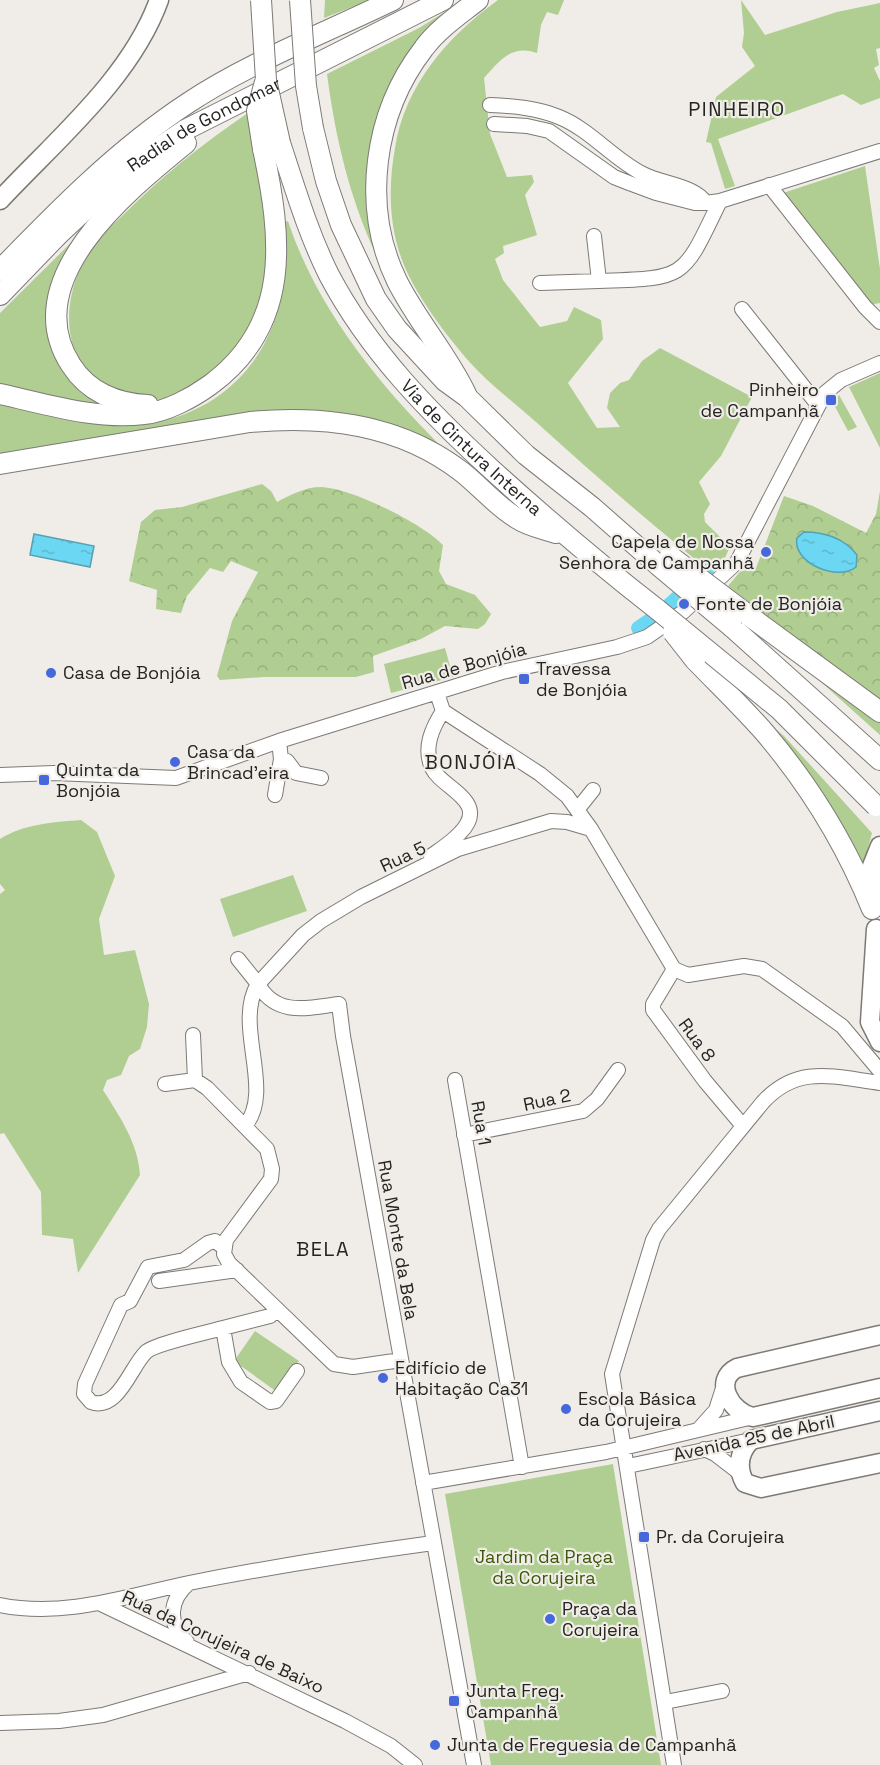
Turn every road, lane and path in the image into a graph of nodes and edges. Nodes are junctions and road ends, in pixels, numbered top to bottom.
1 (159, 0) edge
2 (261, 0) edge
3 (300, 0) edge
4 (393, 0) edge
5 (443, 0) edge
6 (478, 0) edge
7 (490, 105) dead end
8 (226, 110) junction
9 (494, 124) dead end
10 (272, 146) junction
11 (880, 151) edge
12 (769, 185) junction
13 (0, 200) edge
14 (713, 202) junction
15 (594, 236) dead end
16 (0, 270) edge
17 (599, 281) junction
18 (540, 283) dead end
19 (0, 295) edge
20 (742, 309) dead end
21 (880, 322) edge
22 (880, 363) edge
23 (0, 394) edge
24 (467, 397) junction
25 (178, 403) junction
26 (818, 405) junction
27 (0, 464) edge
28 (565, 537) junction
29 (664, 560) junction
30 (658, 610) junction
31 (437, 693) junction
32 (443, 711) junction
33 (880, 712) edge
34 (279, 741) junction
35 (281, 759) junction
36 (880, 759) edge
37 (0, 775) edge
38 (321, 778) dead end
39 (593, 789) dead end
40 (275, 795) dead end
41 (577, 810) junction
42 (880, 810) edge
43 (591, 829) junction
44 (880, 846) edge
45 (405, 876) junction
46 (872, 909) junction
47 (878, 933) edge
48 (238, 959) dead end
49 (675, 969) junction
50 (258, 984) junction
51 (193, 1035) dead end
52 (880, 1042) edge
53 (618, 1070) dead end
54 (880, 1071) edge
55 (195, 1080) junction
56 (455, 1080) dead end
57 (880, 1083) edge
58 (165, 1084) dead end
59 (245, 1126) junction
60 (743, 1126) junction
61 (464, 1135) junction
62 (223, 1246) junction
63 (237, 1270) junction
64 (159, 1281) dead end
65 (278, 1310) junction
66 (223, 1328) junction
67 (880, 1335) edge
68 (401, 1360) junction
69 (297, 1371) dead end
70 (725, 1382) junction
71 (880, 1388) edge
72 (880, 1411) edge
73 (762, 1415) junction
74 (698, 1430) junction
75 (751, 1440) junction
76 (624, 1448) junction
77 (704, 1449) junction
78 (880, 1462) edge
79 (628, 1466) junction
80 (522, 1467) junction
81 (741, 1474) junction
82 (423, 1483) junction
83 (433, 1543) junction
84 (189, 1583) junction
85 (101, 1604) junction
86 (0, 1605) edge
87 (190, 1646) junction
88 (249, 1673) junction
89 (722, 1691) dead end
90 (664, 1702) junction
91 (0, 1723) edge
92 (415, 1765) edge
93 (474, 1765) edge
94 (674, 1765) edge

1 - 13 main road
2 - 10 highway, bridge
3 - 24 highway, Via de Cintura Interna, bridge
4 - 16 highway, Radial de Gondomar
5 - 8 highway, Radial de Gondomar
6 - 24 highway
7 - 14 street
8 - 19 highway, Radial de Gondomar
8 - 25 highway
9 - 14 street
10 - 25 highway
10 - 28 highway, Via de Cintura Interna
11 - 12 street
12 - 14 street
12 - 21 street
14 - 17 street
15 - 17 street
17 - 18 street
20 - 26 street
22 - 26 street, Rua de Bonjóia
23 - 25 highway
24 - 29 highway, Via de Cintura Interna
26 - 31 street, Rua de Bonjóia
27 - 28 highway
28 - 30 highway, Via de Cintura Interna
29 - 33 highway, bridge
29 - 36 highway, bridge
30 - 42 highway, Via de Cintura Interna, bridge
30 - 46 highway, bridge
31 - 32 street
31 - 34 street, Rua de Bonjóia
32 - 41 street
32 - 45 street
34 - 35 street
34 - 37 street, Rua de Bonjóia
35 - 38 street
35 - 40 street
39 - 41 street
41 - 43 street
43 - 45 street, Rua 5
43 - 49 street
44 - 46 main road
45 - 50 street, Rua 5
46 - 47 main road
47 - 52 main road
48 - 50 street
49 - 54 street
49 - 60 street, Rua 8
50 - 59 street
50 - 68 street, Rua Monte da Bela
51 - 55 street
53 - 61 street, Rua 2
55 - 58 street
55 - 59 street
56 - 61 street, Rua 1
57 - 60 street
59 - 62 street
60 - 76 street
61 - 80 street, Rua 1
62 - 63 street
62 - 66 street
63 - 64 street
63 - 65 street
65 - 66 street
65 - 68 street
66 - 69 street
67 - 70 main road
68 - 82 street, Rua Monte da Bela
70 - 73 main road
70 - 74 street
71 - 73 main road, Avenida 25 de Abril
72 - 75 main road, Avenida 25 de Abril
73 - 74 street, Avenida 25 de Abril
74 - 76 street, Avenida 25 de Abril
75 - 77 street, Avenida 25 de Abril
75 - 81 main road
76 - 79 street
76 - 80 street
77 - 79 street, Avenida 25 de Abril
77 - 81 street
78 - 81 main road
79 - 90 street
80 - 82 street
82 - 83 street
83 - 84 street
83 - 93 street
84 - 85 street
84 - 87 street
85 - 86 street, Rua da Corujeira de Baixo
85 - 87 street, Rua da Corujeira de Baixo
87 - 88 street, Rua da Corujeira de Baixo
88 - 91 street
88 - 92 street, Rua da Corujeira de Baixo
89 - 90 street
90 - 94 street

